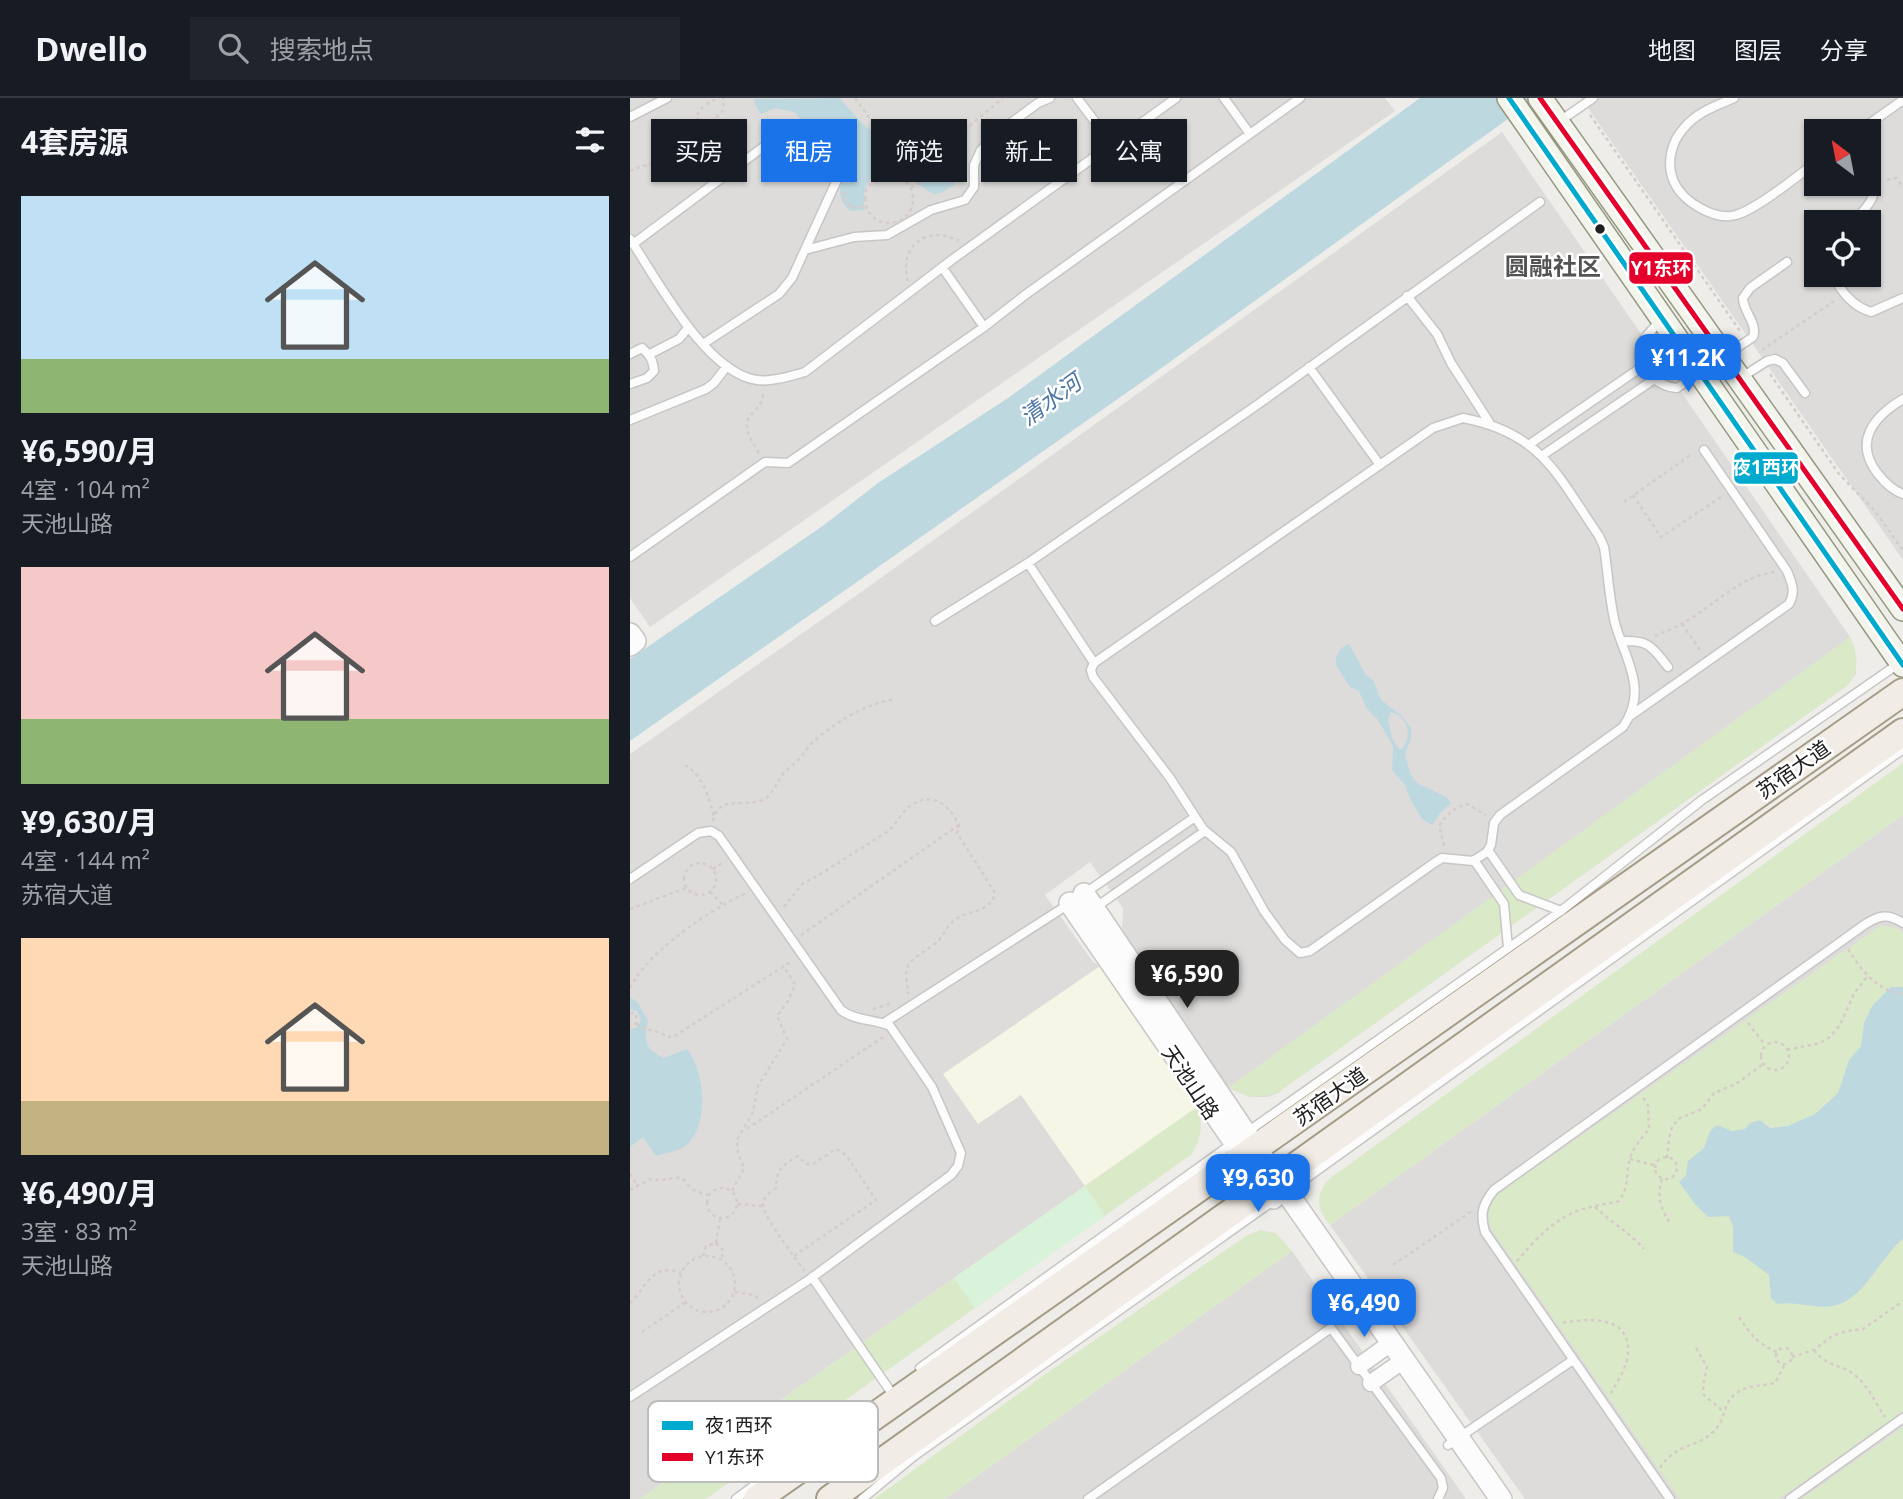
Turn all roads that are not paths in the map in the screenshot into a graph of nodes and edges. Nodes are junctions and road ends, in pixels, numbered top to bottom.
1 (667, 98) edge
2 (1051, 98) edge
3 (1077, 98) edge
4 (1176, 98) edge
5 (1224, 98) edge
6 (1300, 98) edge
7 (1509, 98) edge
8 (1540, 98) edge
9 (1593, 98) edge
10 (1734, 98) edge
11 (1903, 100) edge
12 (630, 117) edge
13 (1093, 119) edge
14 (1147, 119) edge
15 (1876, 119) edge
16 (1558, 123) junction
17 (1250, 134) junction
18 (1091, 159) edge
19 (1804, 171) edge
20 (1540, 202) dead end
21 (632, 242) edge
22 (805, 250) junction
23 (1787, 262) dead end
24 (942, 267) junction
25 (1840, 287) edge
26 (1407, 296) junction
27 (1903, 298) edge
28 (1662, 319) junction
29 (984, 327) junction
30 (688, 328) junction
31 (703, 344) junction
32 (630, 354) edge
33 (649, 354) junction
34 (1724, 356) junction
35 (726, 366) junction
36 (1643, 366) junction
37 (1310, 367) junction
38 (1700, 372) junction
39 (1740, 379) junction
40 (1653, 380) junction
41 (630, 384) edge
42 (1805, 393) dead end
43 (1903, 399) edge
44 (630, 421) edge
45 (1489, 422) junction
46 (1530, 444) junction
47 (1704, 450) road end
48 (1544, 455) junction
49 (1380, 465) junction
50 (1903, 494) edge
51 (630, 557) edge
52 (1028, 563) junction
53 (1903, 609) edge
54 (935, 621) dead end
55 (630, 634) edge
56 (1622, 641) junction
57 (630, 645) edge
58 (1902, 662) edge
59 (1094, 663) junction
60 (1668, 667) dead end
61 (1903, 692) edge
62 (1630, 716) junction
63 (1903, 732) edge
64 (1903, 749) edge
65 (1195, 817) junction
66 (1205, 831) junction
67 (1154, 845) junction
68 (1488, 850) junction
69 (1165, 859) junction
70 (1474, 860) junction
71 (630, 879) edge
72 (1082, 902) junction
73 (1561, 911) junction
74 (1903, 922) edge
75 (1508, 948) junction
76 (884, 1023) junction
77 (1244, 1146) junction
78 (1276, 1190) junction
79 (811, 1278) junction
80 (1386, 1346) junction
81 (1573, 1360) junction
82 (1399, 1364) junction
83 (1359, 1366) junction
84 (911, 1374) dead end
85 (1371, 1383) junction
86 (891, 1393) junction
87 (630, 1396) edge
88 (878, 1403) edge
89 (1903, 1418) edge
90 (1453, 1441) junction
91 (878, 1466) edge
92 (855, 1482) edge
93 (757, 1491) edge
94 (736, 1499) edge
95 (830, 1499) edge
96 (862, 1499) edge
97 (1088, 1499) edge
98 (1438, 1499) edge
99 (1485, 1499) edge
100 (1501, 1499) edge
101 (1670, 1499) edge
102 (1790, 1499) edge

1 - 12 lane
2 - 22 lane
3 - 13 lane
4 - 14 lane
5 - 17 lane
6 - 17 lane
7 - 28 main road
8 - 16 main road
9 - 16 lane
10 - 19 lane
11 - 15 lane
16 - 34 main road
17 - 29 lane
18 - 24 lane
20 - 26 lane
21 - 22 lane
21 - 30 lane
22 - 31 lane
23 - 34 lane
24 - 29 lane
24 - 35 lane
25 - 27 lane
26 - 37 lane
26 - 45 lane
28 - 36 lane
28 - 38 main road
29 - 51 lane
30 - 31 lane
30 - 33 lane
31 - 35 lane
32 - 33 lane
33 - 41 lane
34 - 38 lane
34 - 39 main road
35 - 44 lane
36 - 40 lane
36 - 46 lane
37 - 49 lane
37 - 52 lane
38 - 40 lane
38 - 58 main road
39 - 42 lane
39 - 53 main road
40 - 48 lane
43 - 50 lane
45 - 46 lane
45 - 49 lane
46 - 48 lane
47 - 62 lane
48 - 56 lane
49 - 59 lane
52 - 54 lane
52 - 59 lane
55 - 57 street
56 - 60 lane
56 - 62 lane
58 - 73 lane
59 - 65 lane
61 - 77 main road, 苏宿大道
62 - 68 lane
63 - 78 main road, 苏宿大道
64 - 78 lane
65 - 66 lane
65 - 67 lane
66 - 69 lane
66 - 70 lane
67 - 69 lane
67 - 72 lane
68 - 70 lane
68 - 73 lane
69 - 72 lane
70 - 75 lane
71 - 76 lane
72 - 76 lane
72 - 77 street
73 - 75 lane
74 - 81 lane
75 - 77 lane
76 - 79 lane
77 - 78 street
77 - 84 lane
77 - 86 main road, 苏宿大道
78 - 80 street
78 - 91 main road, 苏宿大道
78 - 96 lane
79 - 86 lane
79 - 87 lane
80 - 82 street
80 - 83 street
81 - 90 lane
81 - 101 lane
82 - 85 street
82 - 90 street
83 - 85 lane
83 - 97 lane
85 - 98 lane
86 - 88 main road, 苏宿大道
89 - 102 lane
90 - 99 street
90 - 100 street
92 - 95 main road, 苏宿大道
93 - 94 lane

